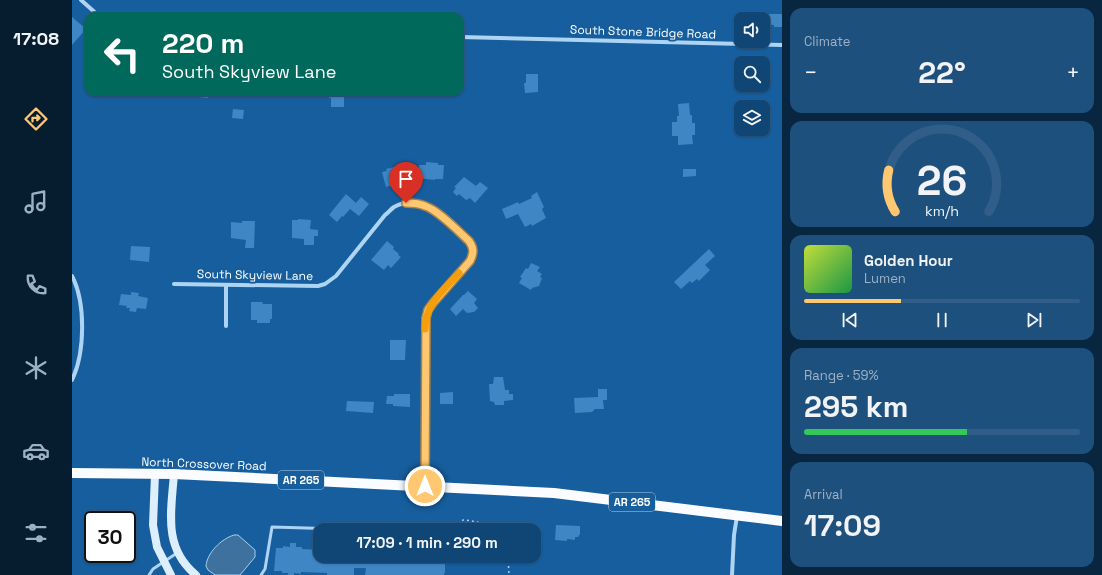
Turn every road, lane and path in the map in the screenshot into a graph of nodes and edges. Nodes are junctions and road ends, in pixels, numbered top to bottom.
1 (81, 0) edge
2 (94, 12) edge
3 (464, 37) edge
4 (782, 45) edge
5 (72, 276) edge
6 (174, 284) dead end
7 (226, 285) junction
8 (226, 326) dead end
9 (72, 380) edge
10 (72, 473) edge
11 (155, 474) junction
12 (174, 474) junction
13 (425, 486) junction
14 (737, 515) junction
15 (782, 521) edge
16 (459, 523) edge
17 (477, 523) edge
18 (313, 528) edge
19 (177, 553) junction
20 (164, 562) junction
21 (508, 563) edge
22 (149, 575) edge
23 (171, 575) edge
24 (196, 575) edge
25 (261, 575) edge
26 (508, 575) edge
27 (732, 575) edge

1 - 2 street
3 - 4 street, South Stone Bridge Road
5 - 9 street
6 - 7 street, South Skyview Lane
7 - 8 street
7 - 13 street, South Skyview Lane
10 - 11 main road, North Crossover Road / AR 265
11 - 12 main road, North Crossover Road / AR 265
11 - 20 street
12 - 13 main road, North Crossover Road / AR 265
12 - 19 street
13 - 14 main road, North Crossover Road / AR 265
14 - 15 main road, AR 265
14 - 27 street
16 - 17 path
18 - 25 lane
19 - 20 lane
19 - 24 street
20 - 22 lane
20 - 23 street
21 - 26 path

